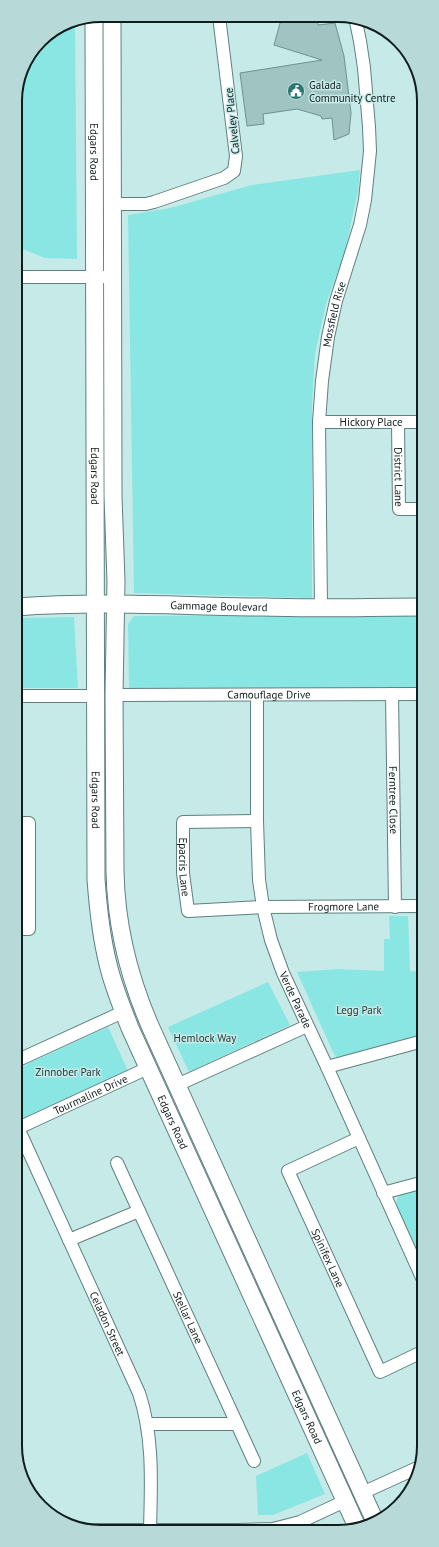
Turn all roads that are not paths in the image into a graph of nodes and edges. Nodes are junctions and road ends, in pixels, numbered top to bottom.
1 (104, 22) edge
2 (104, 22) edge
3 (220, 22) edge
4 (360, 25) edge
5 (112, 204) junction
6 (22, 277) edge
7 (95, 277) junction
8 (113, 277) junction
9 (319, 422) junction
10 (398, 422) junction
11 (417, 422) edge
12 (417, 508) edge
13 (96, 604) junction
14 (116, 604) junction
15 (22, 606) edge
16 (321, 607) junction
17 (417, 607) edge
18 (392, 694) junction
19 (417, 694) edge
20 (114, 695) junction
21 (22, 696) edge
22 (95, 696) junction
23 (257, 696) junction
24 (257, 821) junction
25 (22, 823) edge
26 (417, 906) edge
27 (263, 907) junction
28 (395, 907) junction
29 (22, 929) edge
30 (124, 1012) junction
31 (307, 1026) junction
32 (417, 1043) edge
33 (22, 1058) edge
34 (165, 1060) junction
35 (327, 1067) junction
36 (148, 1068) junction
37 (177, 1086) junction
38 (160, 1094) junction
39 (22, 1126) edge
40 (359, 1138) junction
41 (22, 1139) edge
42 (117, 1163) dead end
43 (417, 1184) edge
44 (383, 1193) junction
45 (139, 1211) junction
46 (70, 1240) junction
47 (417, 1267) edge
48 (417, 1355) edge
49 (147, 1424) junction
50 (237, 1424) junction
51 (254, 1461) dead end
52 (413, 1470) edge
53 (362, 1493) junction
54 (345, 1501) junction
55 (373, 1517) edge
56 (355, 1523) edge
57 (150, 1525) edge
58 (288, 1525) edge

1 - 5 main road, Edgars Road
2 - 7 main road, Edgars Road
3 - 5 street, Calveley Place
4 - 9 street, Mossfield Rise
5 - 8 main road, Edgars Road
6 - 7 street
7 - 8 street
7 - 13 main road, Edgars Road
8 - 14 main road, Edgars Road
9 - 10 street, Hickory Place
9 - 16 street, Mossfield Rise
10 - 11 street, Hickory Place
10 - 12 street, District Lane
13 - 14 main road, Gammage Boulevard
13 - 15 main road, Gammage Boulevard
13 - 22 main road, Edgars Road
14 - 16 main road, Gammage Boulevard
14 - 20 main road, Edgars Road
16 - 17 main road, Gammage Boulevard
18 - 19 street, Camouflage Drive
18 - 23 street, Camouflage Drive
18 - 28 street, Ferntree Close
20 - 23 street, Camouflage Drive
20 - 34 main road, Edgars Road
21 - 22 street
22 - 30 main road, Edgars Road
23 - 24 street, Verde Parade
24 - 27 street, Verde Parade
24 - 27 street, Epacris Lane
25 - 29 street
26 - 28 street, Frogmore Lane
27 - 28 street, Frogmore Lane
27 - 31 street, Verde Parade
30 - 33 street
30 - 36 main road, Edgars Road
31 - 35 street, Verde Parade
31 - 37 street
32 - 35 street
34 - 36 main road, Tourmaline Drive
34 - 37 main road, Edgars Road
35 - 40 street, Verde Parade
36 - 38 main road, Edgars Road
36 - 39 street, Tourmaline Drive
37 - 38 main road
37 - 53 main road, Edgars Road
38 - 54 main road, Edgars Road
40 - 44 street, Verde Parade
40 - 48 street, Spinifex Lane
41 - 46 street, Celadon Street
42 - 45 street, Stellar Lane
43 - 44 street
44 - 47 street, Verde Parade
45 - 46 street
45 - 50 street, Stellar Lane
46 - 49 street, Celadon Street
49 - 50 street
49 - 57 street, Celadon Street
50 - 51 street, Stellar Lane
52 - 53 street
53 - 54 main road
53 - 55 main road, Edgars Road
54 - 56 main road, Edgars Road
54 - 58 street

